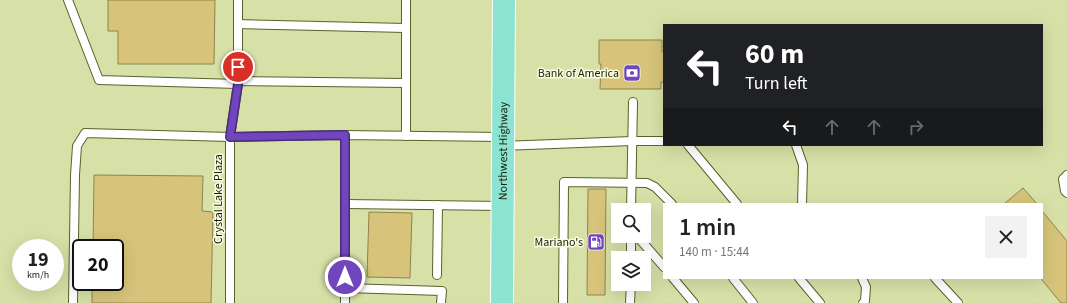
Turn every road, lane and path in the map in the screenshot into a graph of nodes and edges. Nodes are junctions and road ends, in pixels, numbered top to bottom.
1 (68, 0) edge
2 (238, 0) edge
3 (406, 0) edge
4 (504, 0) edge
5 (238, 24) junction
6 (406, 28) junction
7 (238, 83) junction
8 (406, 83) junction
9 (633, 102) dead end
10 (345, 135) junction
11 (406, 136) junction
12 (230, 137) junction
13 (503, 141) junction
14 (632, 141) junction
15 (663, 141) edge
16 (689, 146) edge
17 (796, 146) edge
18 (1067, 175) edge
19 (632, 183) junction
20 (1067, 193) edge
21 (631, 203) edge
22 (671, 203) edge
23 (736, 203) edge
24 (802, 203) edge
25 (345, 204) junction
26 (438, 205) junction
27 (503, 206) junction
28 (643, 243) edge
29 (663, 266) edge
30 (437, 275) dead end
31 (674, 279) edge
32 (734, 279) edge
33 (800, 279) edge
34 (862, 279) edge
35 (936, 279) edge
36 (345, 288) junction
37 (631, 291) edge
38 (74, 303) edge
39 (230, 303) edge
40 (345, 303) edge
41 (441, 303) edge
42 (502, 303) edge
43 (563, 303) edge
44 (630, 303) edge
45 (694, 303) edge
46 (753, 303) edge
47 (820, 303) edge
48 (863, 303) edge
49 (958, 303) edge

1 - 7 lane
2 - 5 lane, Crystal Lake Plaza
3 - 6 lane
4 - 13 main road, Northwest Highway
5 - 6 lane
5 - 7 lane, Crystal Lake Plaza
6 - 8 lane
7 - 8 lane
7 - 12 lane, Crystal Lake Plaza
8 - 11 lane
9 - 14 lane
10 - 11 lane
10 - 12 lane
10 - 25 lane
11 - 13 lane
12 - 38 lane
12 - 39 lane, Crystal Lake Plaza
13 - 14 lane
13 - 27 main road, Northwest Highway
14 - 15 lane
14 - 19 lane
16 - 23 lane
17 - 24 lane
18 - 20 lane
19 - 21 lane
19 - 22 lane
19 - 43 lane
25 - 26 lane
25 - 36 lane
26 - 27 lane
26 - 30 lane
27 - 42 main road, Northwest Highway
28 - 29 lane
31 - 45 lane
32 - 46 lane
33 - 47 lane
34 - 48 lane
35 - 49 lane
36 - 40 lane
36 - 41 lane
37 - 44 lane

